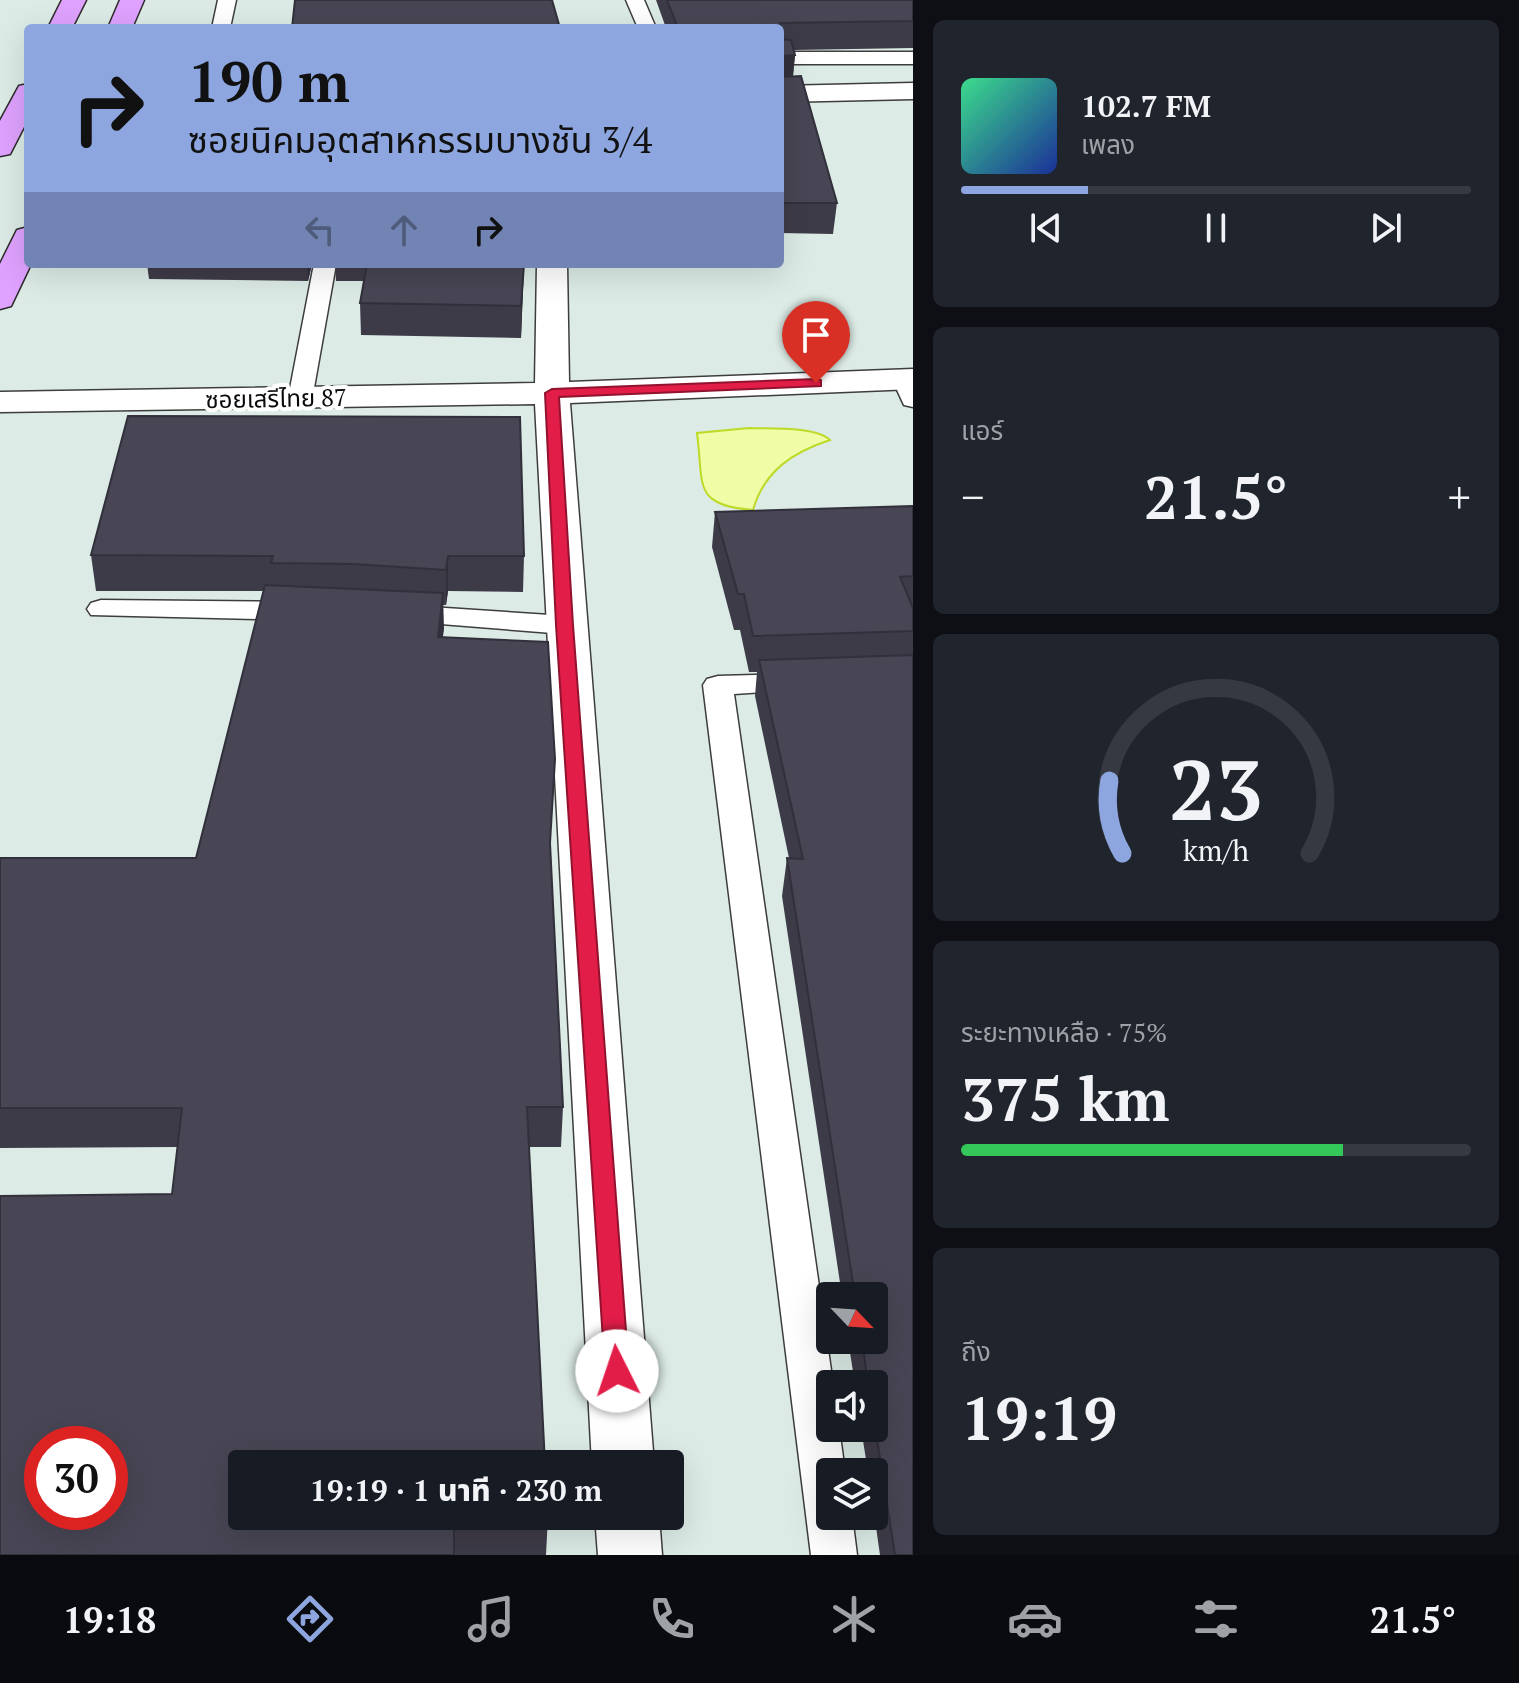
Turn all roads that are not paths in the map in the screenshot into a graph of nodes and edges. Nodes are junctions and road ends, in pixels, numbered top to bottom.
1 (74, 0) edge
2 (132, 0) edge
3 (227, 0) edge
4 (635, 0) edge
5 (62, 24) edge
6 (122, 24) edge
7 (222, 24) edge
8 (645, 24) edge
9 (784, 58) edge
10 (913, 58) edge
11 (913, 91) edge
12 (784, 94) edge
13 (24, 100) edge
14 (0, 148) edge
15 (24, 245) edge
16 (324, 268) edge
17 (552, 268) edge
18 (0, 299) edge
19 (910, 386) edge
20 (552, 393) junction
21 (300, 399) junction
22 (0, 402) edge
23 (101, 609) dead end
24 (322, 611) edge
25 (369, 612) edge
26 (565, 625) junction
27 (838, 681) edge
28 (622, 1450) edge
29 (628, 1530) edge
30 (630, 1555) edge
31 (834, 1555) edge

1 - 5 main road
2 - 6 main road
3 - 7 lane
4 - 8 lane
9 - 10 lane
11 - 12 street
13 - 14 main road
15 - 18 main road
16 - 21 lane
17 - 20 street
19 - 20 street, ซอยเสรีไทย 87
20 - 21 street, ซอยเสรีไทย 87
20 - 26 street
21 - 22 street, ซอยเสรีไทย 87
23 - 24 lane
25 - 26 lane
26 - 28 street
27 - 31 lane
29 - 30 street

